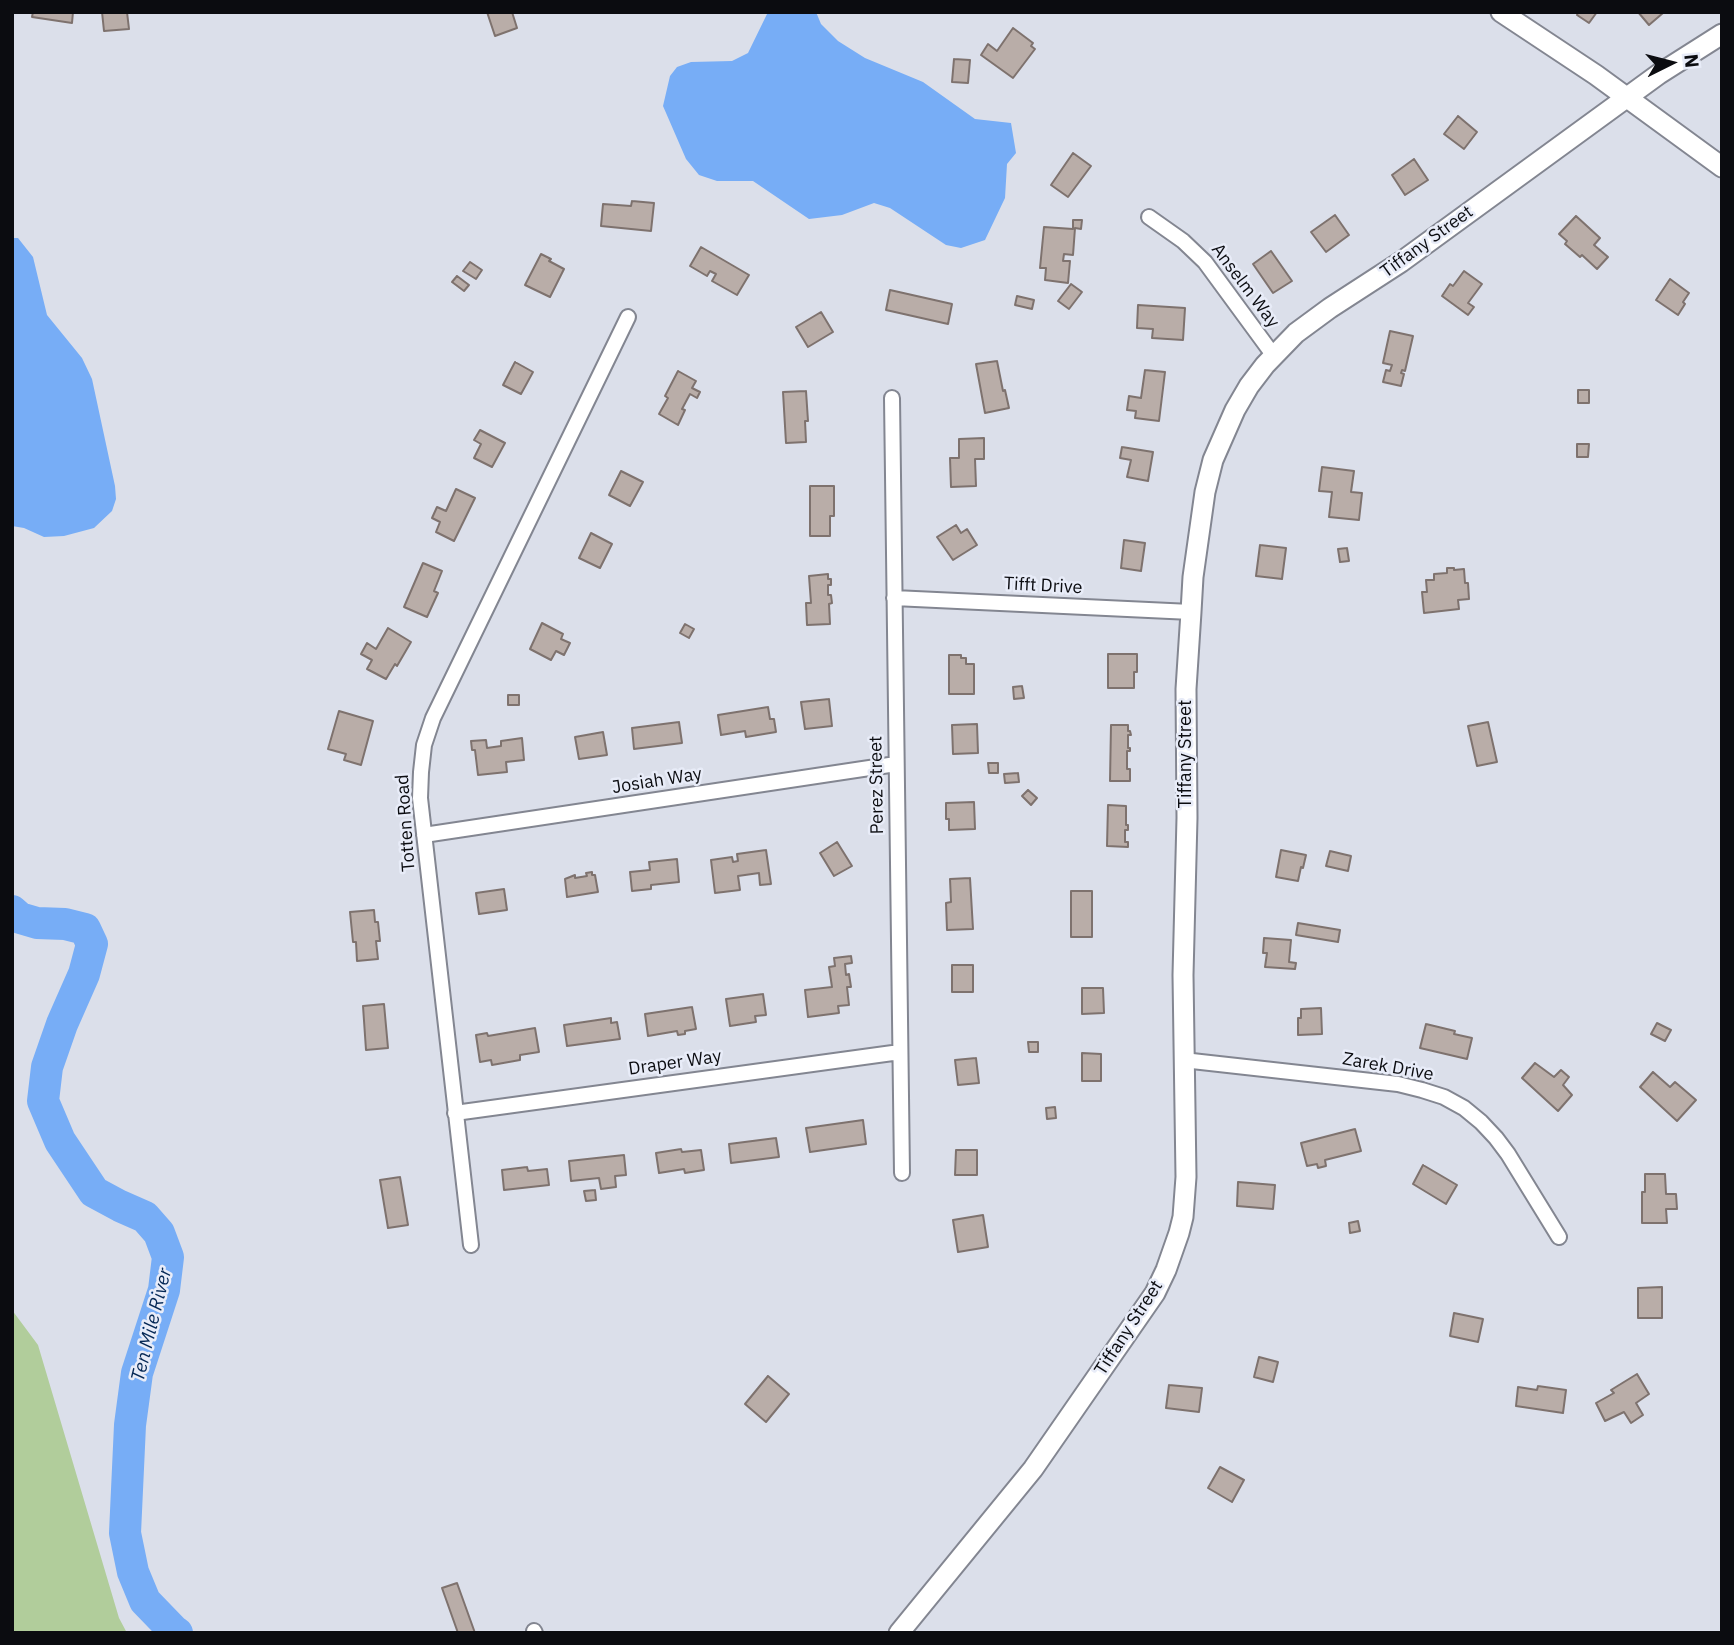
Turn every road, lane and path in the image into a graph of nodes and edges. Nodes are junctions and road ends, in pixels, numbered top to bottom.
1 (1501, 12) edge
2 (1722, 34) edge
3 (1628, 97) junction
4 (1722, 166) edge
5 (1149, 217) dead end
6 (628, 317) dead end
7 (1274, 356) junction
8 (892, 398) dead end
9 (894, 598) junction
10 (1191, 612) junction
11 (896, 764) junction
12 (424, 835) junction
13 (900, 1052) junction
14 (1183, 1060) junction
15 (456, 1113) junction
16 (902, 1173) dead end
17 (1559, 1237) dead end
18 (471, 1245) dead end
19 (899, 1633) edge

1 - 3 street
2 - 3 street, Tiffany Street
3 - 4 street
3 - 7 street, Tiffany Street
5 - 7 street, Anselm Way
6 - 12 street, Totten Road
7 - 10 street, Tiffany Street
8 - 9 street, Perez Street
9 - 10 street, Tifft Drive
9 - 11 street, Perez Street
10 - 14 street, Tiffany Street
11 - 12 street, Josiah Way
11 - 13 street, Perez Street
12 - 15 street, Totten Road
13 - 15 street, Draper Way
13 - 16 street, Perez Street
14 - 17 street, Zarek Drive
14 - 19 street, Tiffany Street
15 - 18 street, Totten Road

